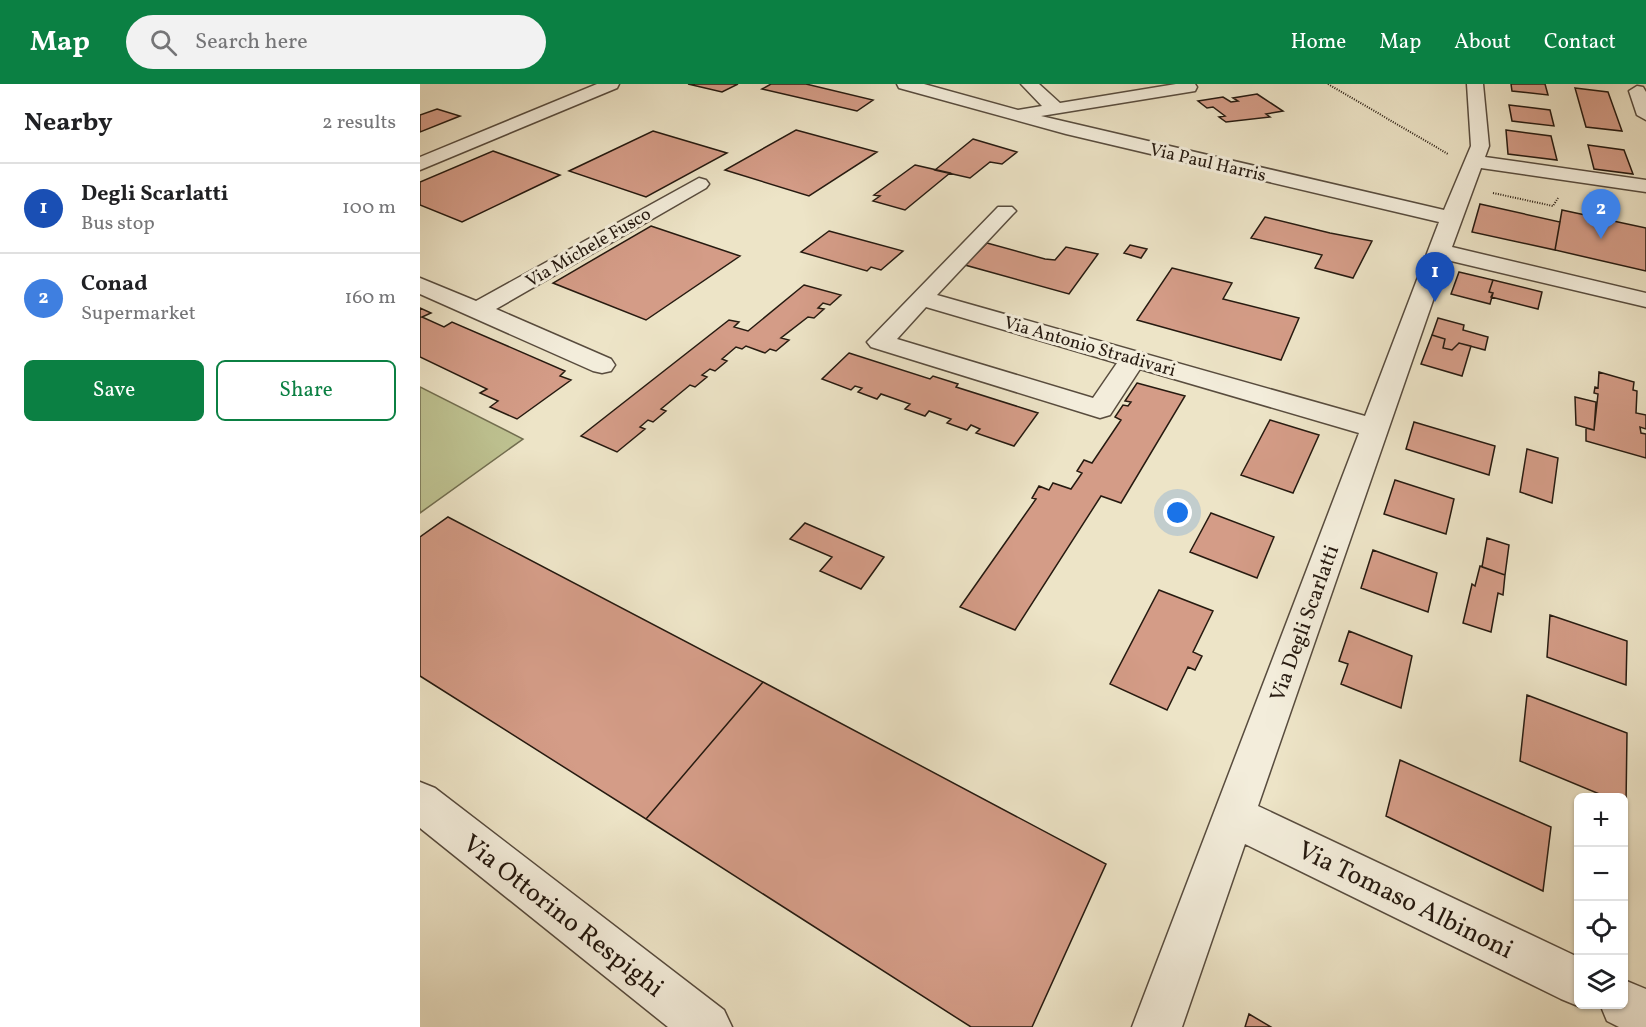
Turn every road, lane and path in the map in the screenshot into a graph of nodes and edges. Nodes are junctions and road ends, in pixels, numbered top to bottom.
1 (611, 84) edge
2 (905, 84) edge
3 (1184, 84) edge
4 (1328, 84) edge
5 (1475, 84) edge
6 (1056, 86) dead end
7 (1027, 88) edge
8 (1637, 91) dead end
9 (1055, 108) junction
10 (1018, 115) junction
11 (1646, 115) edge
12 (1474, 161) junction
13 (420, 164) edge
14 (699, 184) dead end
15 (1646, 186) edge
16 (1005, 211) dead end
17 (1445, 235) junction
18 (420, 285) edge
19 (921, 298) junction
20 (1646, 300) edge
21 (477, 310) junction
22 (1133, 358) junction
23 (602, 365) dead end
24 (1375, 428) junction
25 (420, 802) edge
26 (1233, 816) junction
27 (1574, 980) edge
28 (1628, 1006) edge
29 (1646, 1014) edge
30 (707, 1027) edge
31 (1157, 1027) edge

1 - 13 street
2 - 10 street, Via Paul Harris
3 - 9 street
4 - 12 path
5 - 12 street
6 - 7 street
7 - 9 street
8 - 11 street
9 - 10 street
10 - 17 street, Via Paul Harris
12 - 15 street
12 - 17 street
14 - 21 street, Via Michele Fusco
16 - 19 street
17 - 20 street, Via Paul Harris
17 - 24 street, Via Degli Scarlatti
18 - 21 street
19 - 22 street, Via Antonio Stradivari
19 - 22 street
21 - 23 street
22 - 24 street, Via Antonio Stradivari
24 - 26 street, Via Degli Scarlatti
25 - 30 street, Via Ottorino Respighi
26 - 27 street, Via Tomaso Albinoni
26 - 31 street, Via Degli Scarlatti
28 - 29 street

